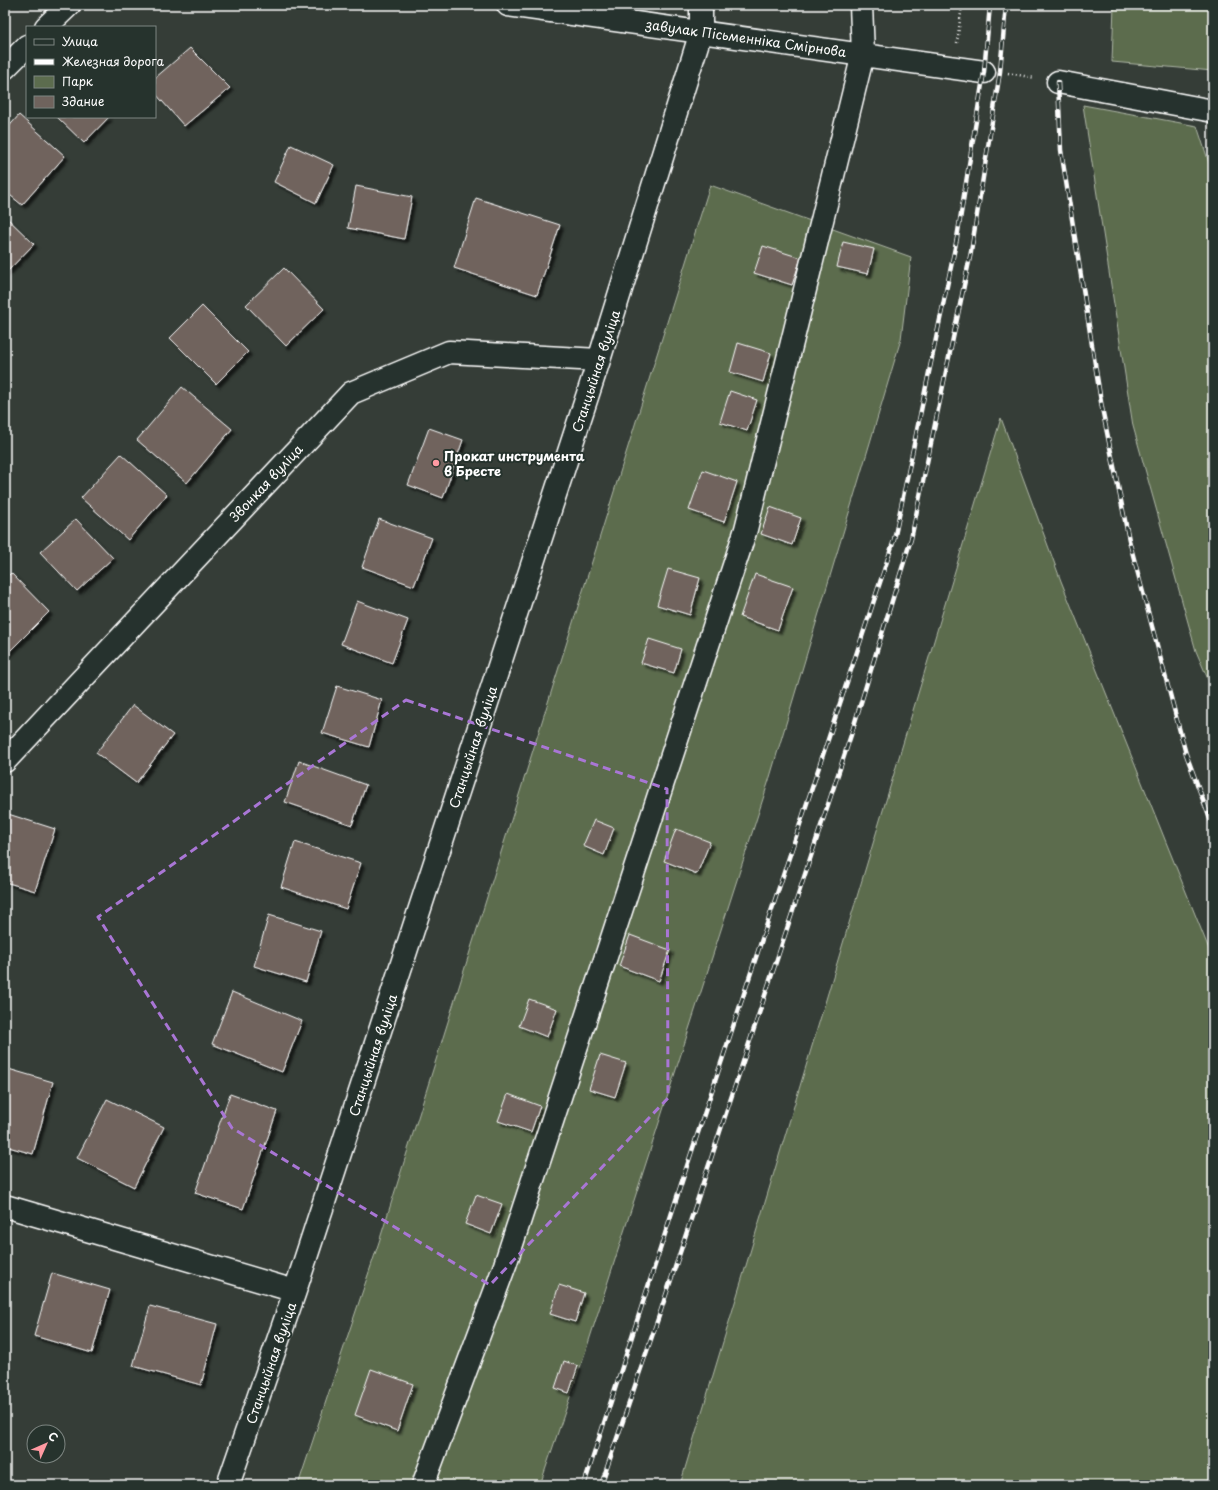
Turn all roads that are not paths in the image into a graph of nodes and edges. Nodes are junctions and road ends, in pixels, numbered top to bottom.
1 (69, 5) edge
2 (508, 5) edge
3 (701, 5) edge
4 (861, 5) edge
5 (47, 26) edge
6 (701, 32) junction
7 (26, 47) edge
8 (863, 54) junction
9 (5, 68) edge
10 (984, 72) road end
11 (1058, 82) road end
12 (1213, 111) edge
13 (599, 360) junction
14 (5, 761) edge
15 (5, 1206) edge
16 (296, 1291) junction
17 (228, 1485) edge
18 (423, 1485) edge

1 - 5 street
2 - 6 street, завулак Пісьменніка Смірнова
3 - 6 street, Станцыйная вуліца
4 - 8 street
6 - 8 street, завулак Пісьменніка Смірнова
6 - 13 street, Станцыйная вуліца
7 - 9 street
8 - 10 street, завулак Пісьменніка Смірнова
8 - 18 street
11 - 12 street
13 - 14 street, Звонкая вуліца
13 - 16 street, Станцыйная вуліца
15 - 16 street
16 - 17 street, Станцыйная вуліца

